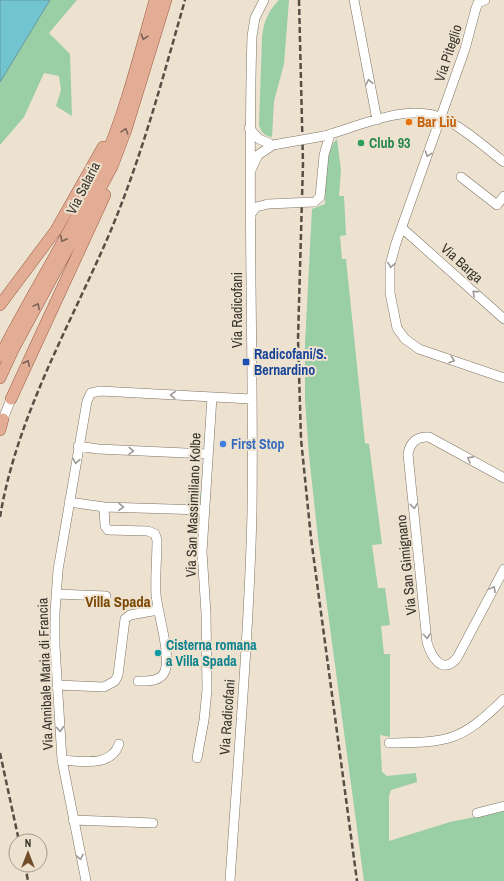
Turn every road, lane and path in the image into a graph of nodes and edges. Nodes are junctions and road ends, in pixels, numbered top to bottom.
1 (155, 0) edge
2 (166, 0) edge
3 (264, 0) edge
4 (354, 0) edge
5 (485, 0) edge
6 (441, 118) junction
7 (376, 120) junction
8 (116, 128) junction
9 (249, 128) junction
10 (327, 135) junction
11 (267, 146) junction
12 (249, 148) junction
13 (504, 162) edge
14 (112, 167) junction
15 (250, 175) junction
16 (461, 177) dead end
17 (504, 196) edge
18 (250, 215) junction
19 (402, 228) junction
20 (0, 305) edge
21 (504, 319) edge
22 (0, 356) edge
23 (0, 378) edge
24 (504, 378) edge
25 (212, 397) junction
26 (11, 399) junction
27 (251, 399) junction
28 (0, 402) edge
29 (1, 421) edge
30 (78, 446) junction
31 (208, 454) junction
32 (504, 478) edge
33 (69, 502) junction
34 (104, 507) junction
35 (204, 510) junction
36 (504, 569) edge
37 (56, 594) junction
38 (106, 596) dead end
39 (158, 610) junction
40 (138, 681) dead end
41 (57, 685) junction
42 (504, 699) edge
43 (389, 743) dead end
44 (119, 744) dead end
45 (197, 758) dead end
46 (62, 760) junction
47 (504, 806) edge
48 (477, 813) dead end
49 (73, 820) junction
50 (153, 823) dead end
51 (86, 881) edge
52 (230, 881) edge

1 -> 8 main road, Via Salaria
14 -> 2 main road, Via Salaria
3 - 9 street, Via Radicofani
7 -> 4 street
5 - 6 street, Via Piteglio
6 - 7 street
6 - 13 street
6 -> 19 street, Via Piteglio
7 - 10 street
8 - 20 main road
8 -> 22 main road, Via Salaria
9 - 11 street
9 - 12 street, Via Radicofani
10 - 11 street, bridge
10 - 18 street, bridge
11 - 12 street
11 - 15 street
12 - 15 street, Via Radicofani
23 -> 14 main road, Via Salaria
26 -> 14 main road
15 - 18 street, Via Radicofani
16 - 17 street
18 - 27 street, Via Radicofani
21 -> 19 street, Via Barga
19 -> 24 street, Via Piteglio
25 - 27 street
25 -> 30 street, Via Annibale Maria di Francia
25 - 31 street, Via San Massimiliano Kolbe
26 - 28 street
26 - 29 street
27 - 52 street, Via Radicofani
30 -> 31 street
30 -> 33 street, Via Annibale Maria di Francia
31 - 35 street, Via San Massimiliano Kolbe
32 -> 36 street, Via San Gimignano
33 - 34 street
33 - 37 street, Via Annibale Maria di Francia
34 -> 35 street
34 - 39 street
35 - 45 street, Via San Massimiliano Kolbe
37 - 38 street
37 - 41 street, Via Annibale Maria di Francia
39 - 40 street
39 - 41 street
41 -> 46 street, Via Annibale Maria di Francia
42 - 43 street
44 - 46 street
46 - 49 street, Via Annibale Maria di Francia
47 - 48 street
49 - 50 street
49 -> 51 street, Via Annibale Maria di Francia

